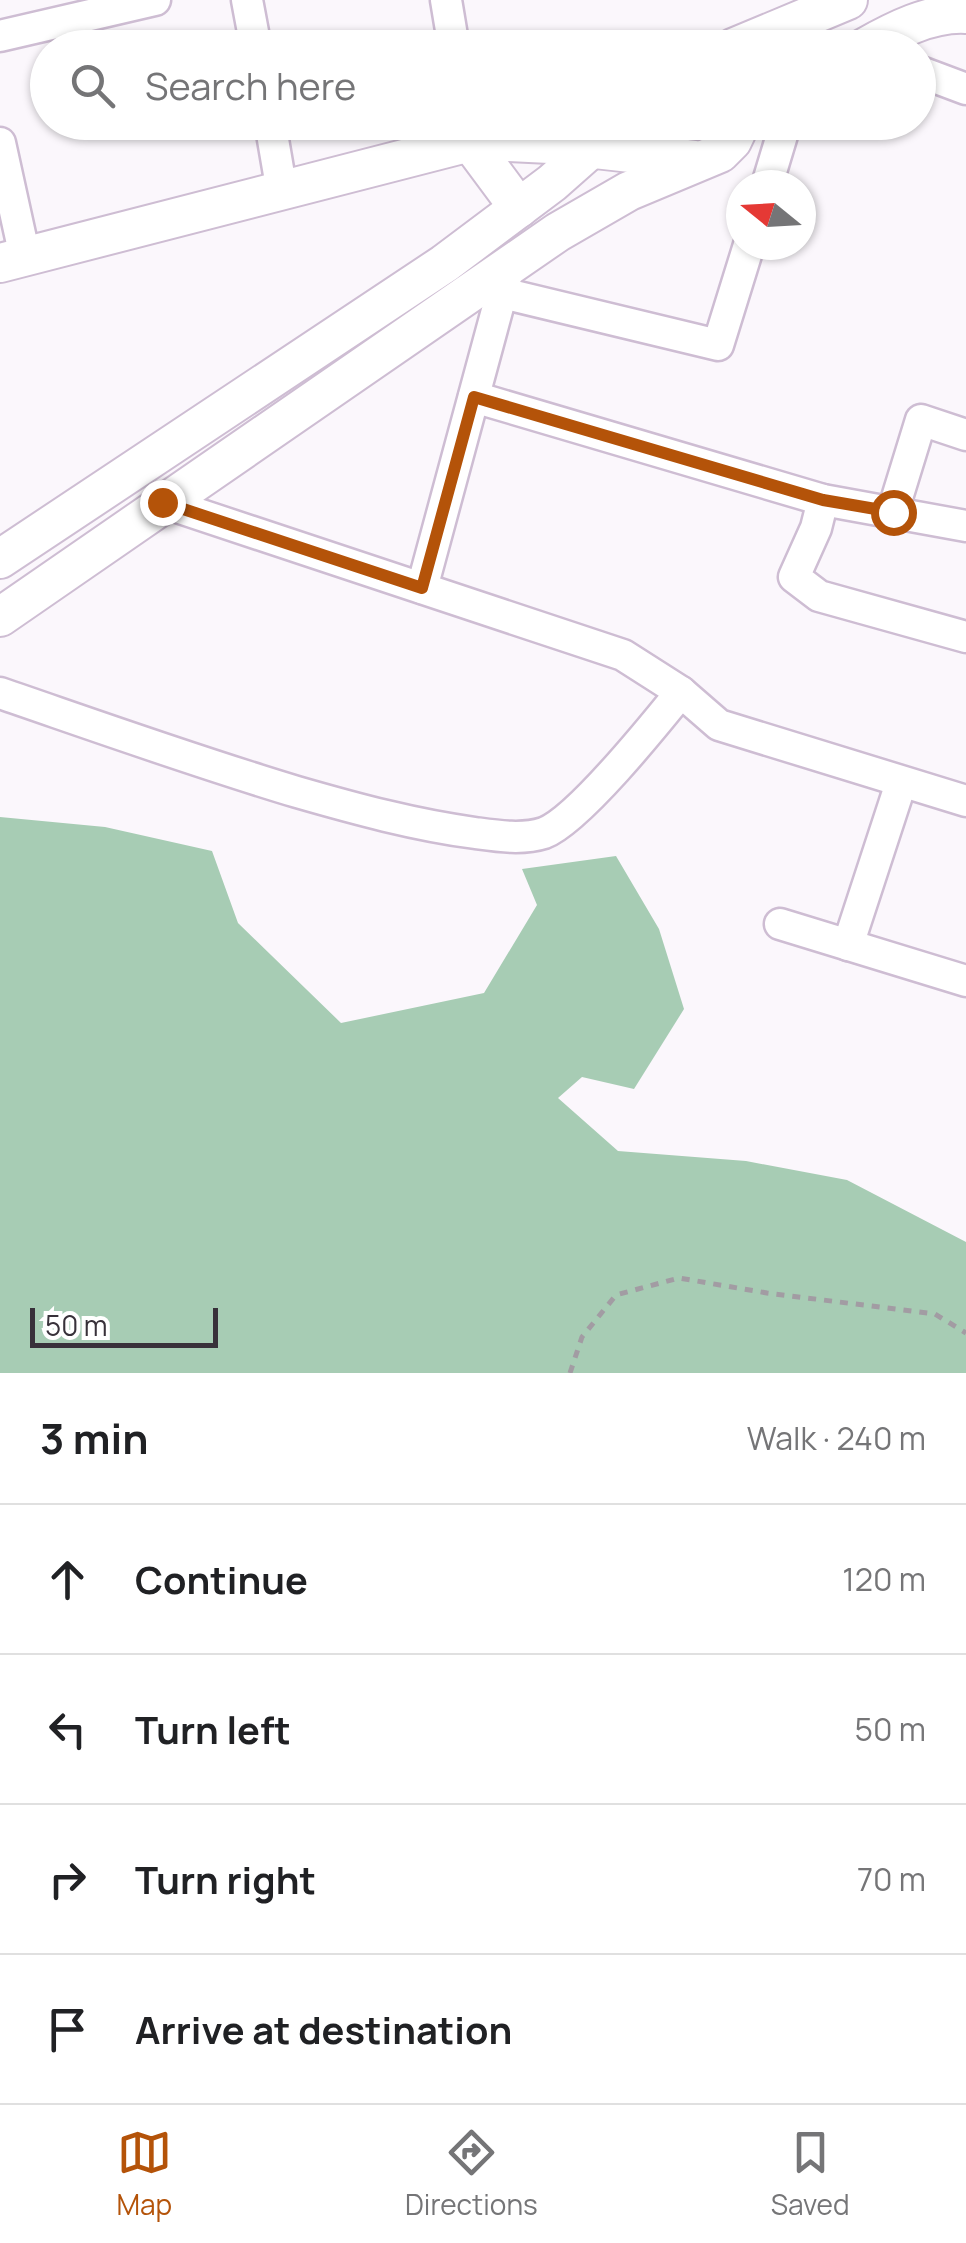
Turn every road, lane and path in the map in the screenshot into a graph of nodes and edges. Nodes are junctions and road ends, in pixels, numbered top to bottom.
1 (156, 0) edge
2 (247, 0) edge
3 (446, 0) edge
4 (848, 0) edge
5 (966, 14) edge
6 (253, 30) edge
7 (451, 30) edge
8 (776, 30) edge
9 (907, 30) edge
10 (0, 36) edge
11 (936, 78) edge
12 (966, 89) edge
13 (273, 140) edge
14 (443, 140) edge
15 (473, 140) edge
16 (504, 140) edge
17 (601, 140) edge
18 (658, 140) edge
19 (733, 140) edge
20 (781, 140) edge
21 (0, 143) edge
22 (592, 149) junction
23 (689, 159) junction
24 (772, 170) edge
25 (282, 192) junction
26 (519, 208) junction
27 (12, 260) edge
28 (744, 260) edge
29 (506, 280) junction
30 (474, 397) junction
31 (966, 435) edge
32 (162, 502) junction
33 (879, 509) junction
34 (820, 514) junction
35 (963, 517) edge
36 (0, 559) edge
37 (422, 588) junction
38 (0, 617) edge
39 (966, 637) edge
40 (681, 692) junction
41 (0, 693) edge
42 (901, 783) junction
43 (966, 801) edge
44 (780, 924) dead end
45 (848, 944) junction
46 (966, 982) edge
47 (966, 1333) edge
48 (570, 1373) edge

1 - 10 street
2 - 6 street
3 - 7 street
4 - 8 main road
5 - 9 main road
11 - 12 street
13 - 25 street
14 - 25 main road
15 - 26 main road
16 - 22 main road
17 - 22 main road
18 - 23 main road
19 - 23 main road
20 - 24 street
21 - 27 street
22 - 23 main road
22 - 26 main road
23 - 29 main road
25 - 27 main road
26 - 36 main road
28 - 29 street
29 - 30 street
29 - 32 main road
30 - 34 street
30 - 37 street
31 - 33 street
32 - 37 street
32 - 38 main road
33 - 34 street
33 - 35 street
34 - 39 street
37 - 40 street
40 - 41 street
40 - 42 street
42 - 43 street
42 - 45 street
44 - 45 street
45 - 46 street
47 - 48 path

